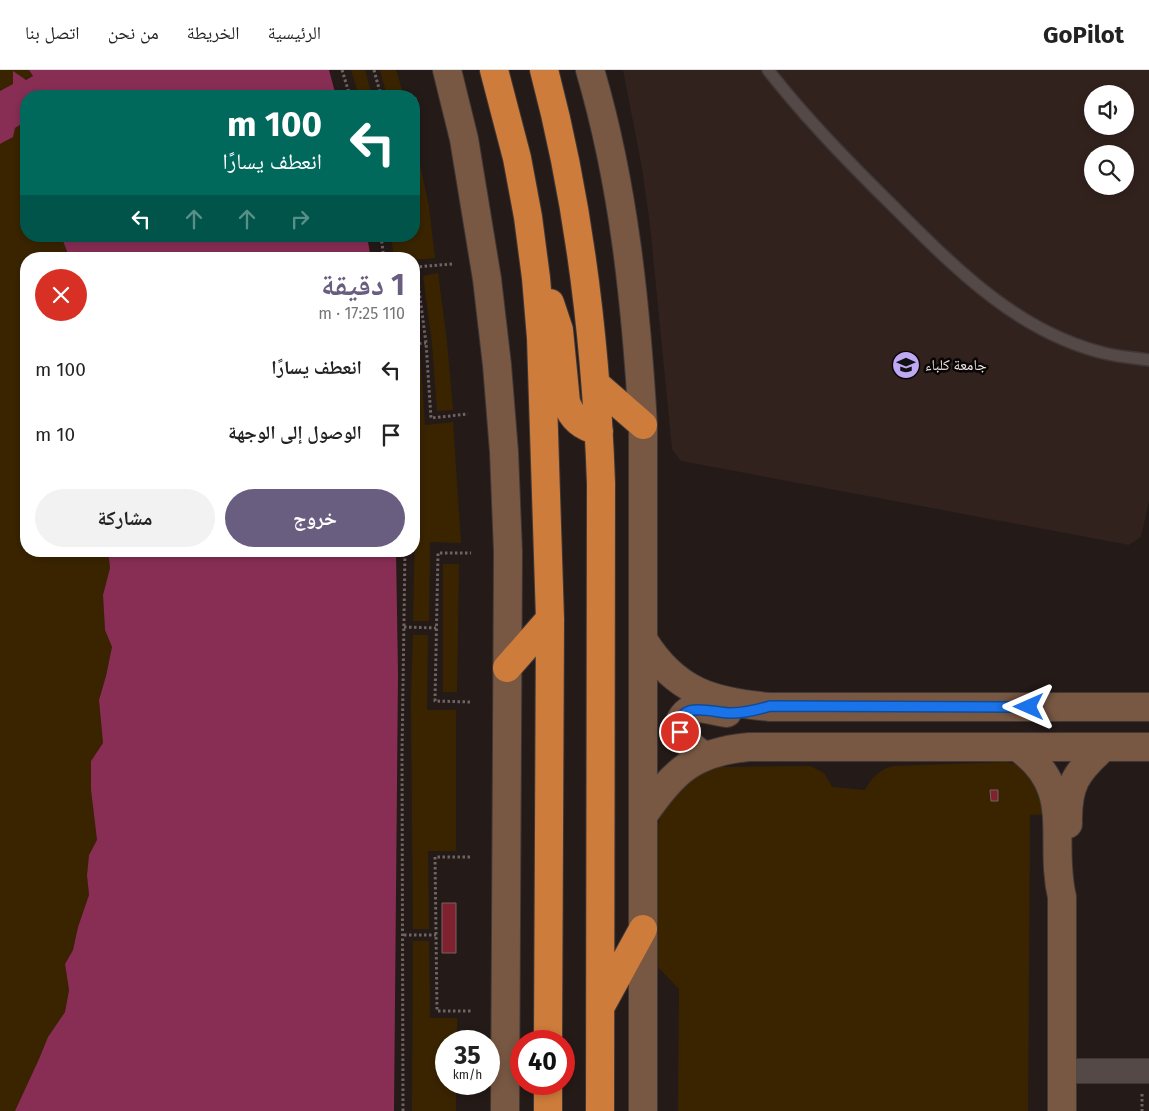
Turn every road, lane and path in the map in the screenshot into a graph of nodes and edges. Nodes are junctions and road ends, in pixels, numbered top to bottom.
1 (342, 70) edge
2 (374, 70) edge
3 (447, 70) edge
4 (544, 70) edge
5 (590, 70) edge
6 (768, 70) edge
7 (491, 73) edge
8 (348, 90) edge
9 (379, 90) edge
10 (452, 264) dead end
11 (420, 268) edge
12 (536, 278) junction
13 (420, 298) edge
14 (426, 343) junction
15 (420, 344) edge
16 (1149, 360) edge
17 (597, 385) junction
18 (468, 414) dead end
19 (642, 425) junction
20 (600, 431) junction
21 (471, 553) dead end
22 (405, 557) edge
23 (550, 618) junction
24 (404, 627) junction
25 (436, 628) junction
26 (644, 641) junction
27 (507, 668) junction
28 (470, 702) dead end
29 (770, 706) junction
30 (1149, 707) edge
31 (1017, 747) junction
32 (1104, 747) junction
33 (1149, 747) edge
34 (704, 756) junction
35 (644, 816) junction
36 (470, 857) dead end
37 (1062, 897) junction
38 (643, 929) junction
39 (404, 935) junction
40 (436, 935) junction
41 (600, 1008) junction
42 (472, 1011) dead end
43 (548, 1030) edge
44 (1062, 1071) junction
45 (1149, 1071) edge
46 (548, 1095) edge
47 (403, 1111) edge
48 (506, 1111) edge
49 (548, 1111) edge
50 (600, 1111) edge
51 (643, 1111) edge
52 (1062, 1111) edge

1 - 8 path
2 - 9 path
3 - 27 street
4 - 17 highway
5 - 19 street
6 - 16 lane
7 - 12 highway
10 - 11 path
12 - 20 highway
12 - 23 highway
13 - 14 path
14 - 15 path
14 - 18 path
17 - 19 highway
17 - 20 highway
19 - 26 street
20 - 41 highway
21 - 25 path
22 - 24 path
23 - 27 highway
23 - 43 highway
24 - 25 path
24 - 39 path
25 - 28 path
26 - 29 street
26 - 35 street
27 - 48 street
29 - 30 street
29 - 34 street
31 - 32 street
31 - 34 street
31 - 37 street
32 - 33 street
32 - 37 street
34 - 35 street
35 - 38 street
36 - 40 path
37 - 44 street
38 - 41 highway
38 - 51 street
39 - 40 path
39 - 47 path
40 - 42 path
41 - 50 highway
44 - 45 street
44 - 52 street
46 - 49 highway

